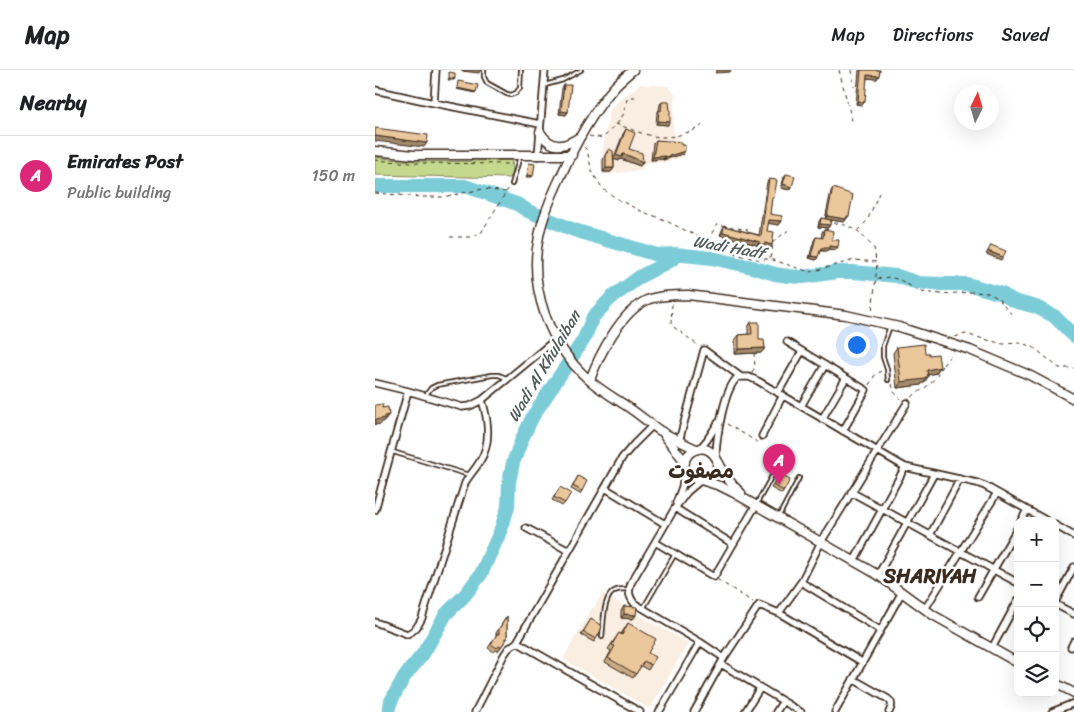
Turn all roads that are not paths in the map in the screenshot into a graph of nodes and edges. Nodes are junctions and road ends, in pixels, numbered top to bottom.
1 (436, 70) edge
2 (483, 70) edge
3 (521, 70) edge
4 (545, 70) edge
5 (581, 70) edge
6 (633, 70) edge
7 (543, 85) junction
8 (375, 90) edge
9 (434, 104) junction
10 (540, 128) junction
11 (581, 138) junction
12 (375, 151) edge
13 (571, 155) junction
14 (520, 156) junction
15 (538, 156) junction
16 (512, 184) road end
17 (890, 325) junction
18 (556, 339) junction
19 (787, 342) dead end
20 (802, 352) junction
21 (825, 365) junction
22 (741, 377) junction
23 (846, 378) junction
24 (507, 379) junction
25 (590, 380) junction
26 (888, 380) road end
27 (375, 382) edge
28 (408, 391) junction
29 (780, 394) junction
30 (425, 396) junction
31 (1074, 399) edge
32 (482, 400) junction
33 (907, 403) road end
34 (801, 406) junction
35 (720, 419) junction
36 (822, 419) junction
37 (655, 427) junction
38 (843, 431) junction
39 (763, 436) road end
40 (679, 441) junction
41 (698, 449) junction
42 (391, 451) junction
43 (877, 451) junction
44 (783, 456) dead end
45 (716, 459) junction
46 (685, 465) junction
47 (905, 467) junction
48 (934, 474) junction
49 (469, 476) junction
50 (799, 478) dead end
51 (959, 479) junction
52 (702, 481) junction
53 (605, 488) junction
54 (851, 492) junction
55 (997, 493) junction
56 (747, 500) junction
57 (757, 505) junction
58 (675, 508) junction
59 (882, 509) junction
60 (375, 510) edge
61 (1027, 510) junction
62 (778, 517) junction
63 (1023, 517) edge
64 (1040, 517) edge
65 (907, 523) junction
66 (665, 524) junction
67 (526, 528) dead end
68 (1059, 528) edge
69 (1014, 534) edge
70 (931, 536) junction
71 (1074, 536) edge
72 (655, 542) junction
73 (821, 542) junction
74 (733, 544) junction
75 (569, 551) junction
76 (960, 552) junction
77 (675, 554) junction
78 (854, 561) junction
79 (1074, 568) edge
80 (993, 570) junction
81 (878, 575) junction
82 (1014, 581) edge
83 (801, 582) junction
84 (629, 589) junction
85 (902, 592) junction
86 (978, 596) dead end
87 (1059, 596) edge
88 (1059, 605) edge
89 (1014, 607) edge
90 (643, 608) junction
91 (925, 609) junction
92 (779, 613) junction
93 (1074, 614) edge
94 (375, 622) edge
95 (880, 630) junction
96 (602, 637) edge
97 (517, 642) junction
98 (700, 642) junction
99 (992, 648) junction
100 (722, 661) junction
101 (1014, 661) edge
102 (862, 662) junction
103 (853, 679) junction
104 (1059, 685) edge
105 (760, 688) junction
106 (1074, 693) edge
107 (783, 701) junction
108 (1074, 703) edge
109 (475, 712) edge
110 (640, 712) edge
111 (659, 712) edge
112 (694, 712) edge
113 (745, 712) edge
114 (776, 712) edge
115 (801, 712) edge
116 (835, 712) edge
117 (889, 712) edge
118 (1052, 712) edge

1 - 9 street
2 - 3 lane
4 - 7 street
5 - 7 lane
6 - 11 street
7 - 10 street
8 - 9 street
9 - 10 street
10 - 11 street
10 - 15 street
11 - 13 street
12 - 14 street
13 - 15 street
13 - 18 street
14 - 15 street
14 - 16 lane
17 - 25 street
17 - 26 lane
17 - 31 street
18 - 24 street
18 - 25 street
19 - 20 street
20 - 21 street
20 - 29 street
21 - 23 street
21 - 34 street
22 - 29 street
22 - 35 street
22 - 40 street
23 - 36 street
23 - 38 street
24 - 30 lane
24 - 32 street
25 - 37 street
27 - 28 street
28 - 30 street
28 - 42 street
29 - 34 street
29 - 39 street
30 - 32 street
32 - 49 street
33 - 43 street
34 - 36 street
35 - 41 street
35 - 45 street
36 - 38 street
37 - 40 street
37 - 46 street
37 - 53 street
38 - 43 street
40 - 41 street
41 - 45 street
41 - 46 street
42 - 49 lane
42 - 60 street
43 - 47 street
43 - 54 street
44 - 57 lane
45 - 52 street
45 - 56 street
46 - 52 street
46 - 58 street
47 - 48 street
47 - 59 street
48 - 51 street
48 - 65 street
49 - 94 street
50 - 62 lane
51 - 55 street
51 - 70 street
52 - 56 street
52 - 58 street
53 - 66 street
53 - 75 street
54 - 59 street
54 - 73 street
55 - 61 street
55 - 76 street
56 - 57 street
57 - 62 street
57 - 74 street
58 - 66 street
58 - 74 street
59 - 65 street
59 - 78 street
61 - 63 street
61 - 64 street
62 - 73 street
65 - 70 street
65 - 81 street
66 - 72 street
67 - 75 street
68 - 71 street
69 - 80 street
70 - 76 street
72 - 77 street
72 - 84 street
73 - 78 street
73 - 83 street
74 - 77 street
75 - 97 street
76 - 80 street
76 - 91 street
77 - 90 lane
78 - 81 street
79 - 87 street
80 - 82 street
80 - 86 street
81 - 85 street
83 - 92 street
83 - 95 street
84 - 90 street
84 - 96 lane
85 - 91 street
85 - 95 street
88 - 93 street
89 - 99 street
90 - 98 street
91 - 99 street
92 - 100 street
92 - 102 street
95 - 102 street
97 - 109 street
97 - 110 street
98 - 100 street
98 - 111 street
99 - 101 street
100 - 105 street
100 - 112 street
102 - 103 street
103 - 116 street
103 - 117 street
104 - 106 street
105 - 107 street
105 - 113 street
107 - 114 street
107 - 115 street
108 - 118 street

